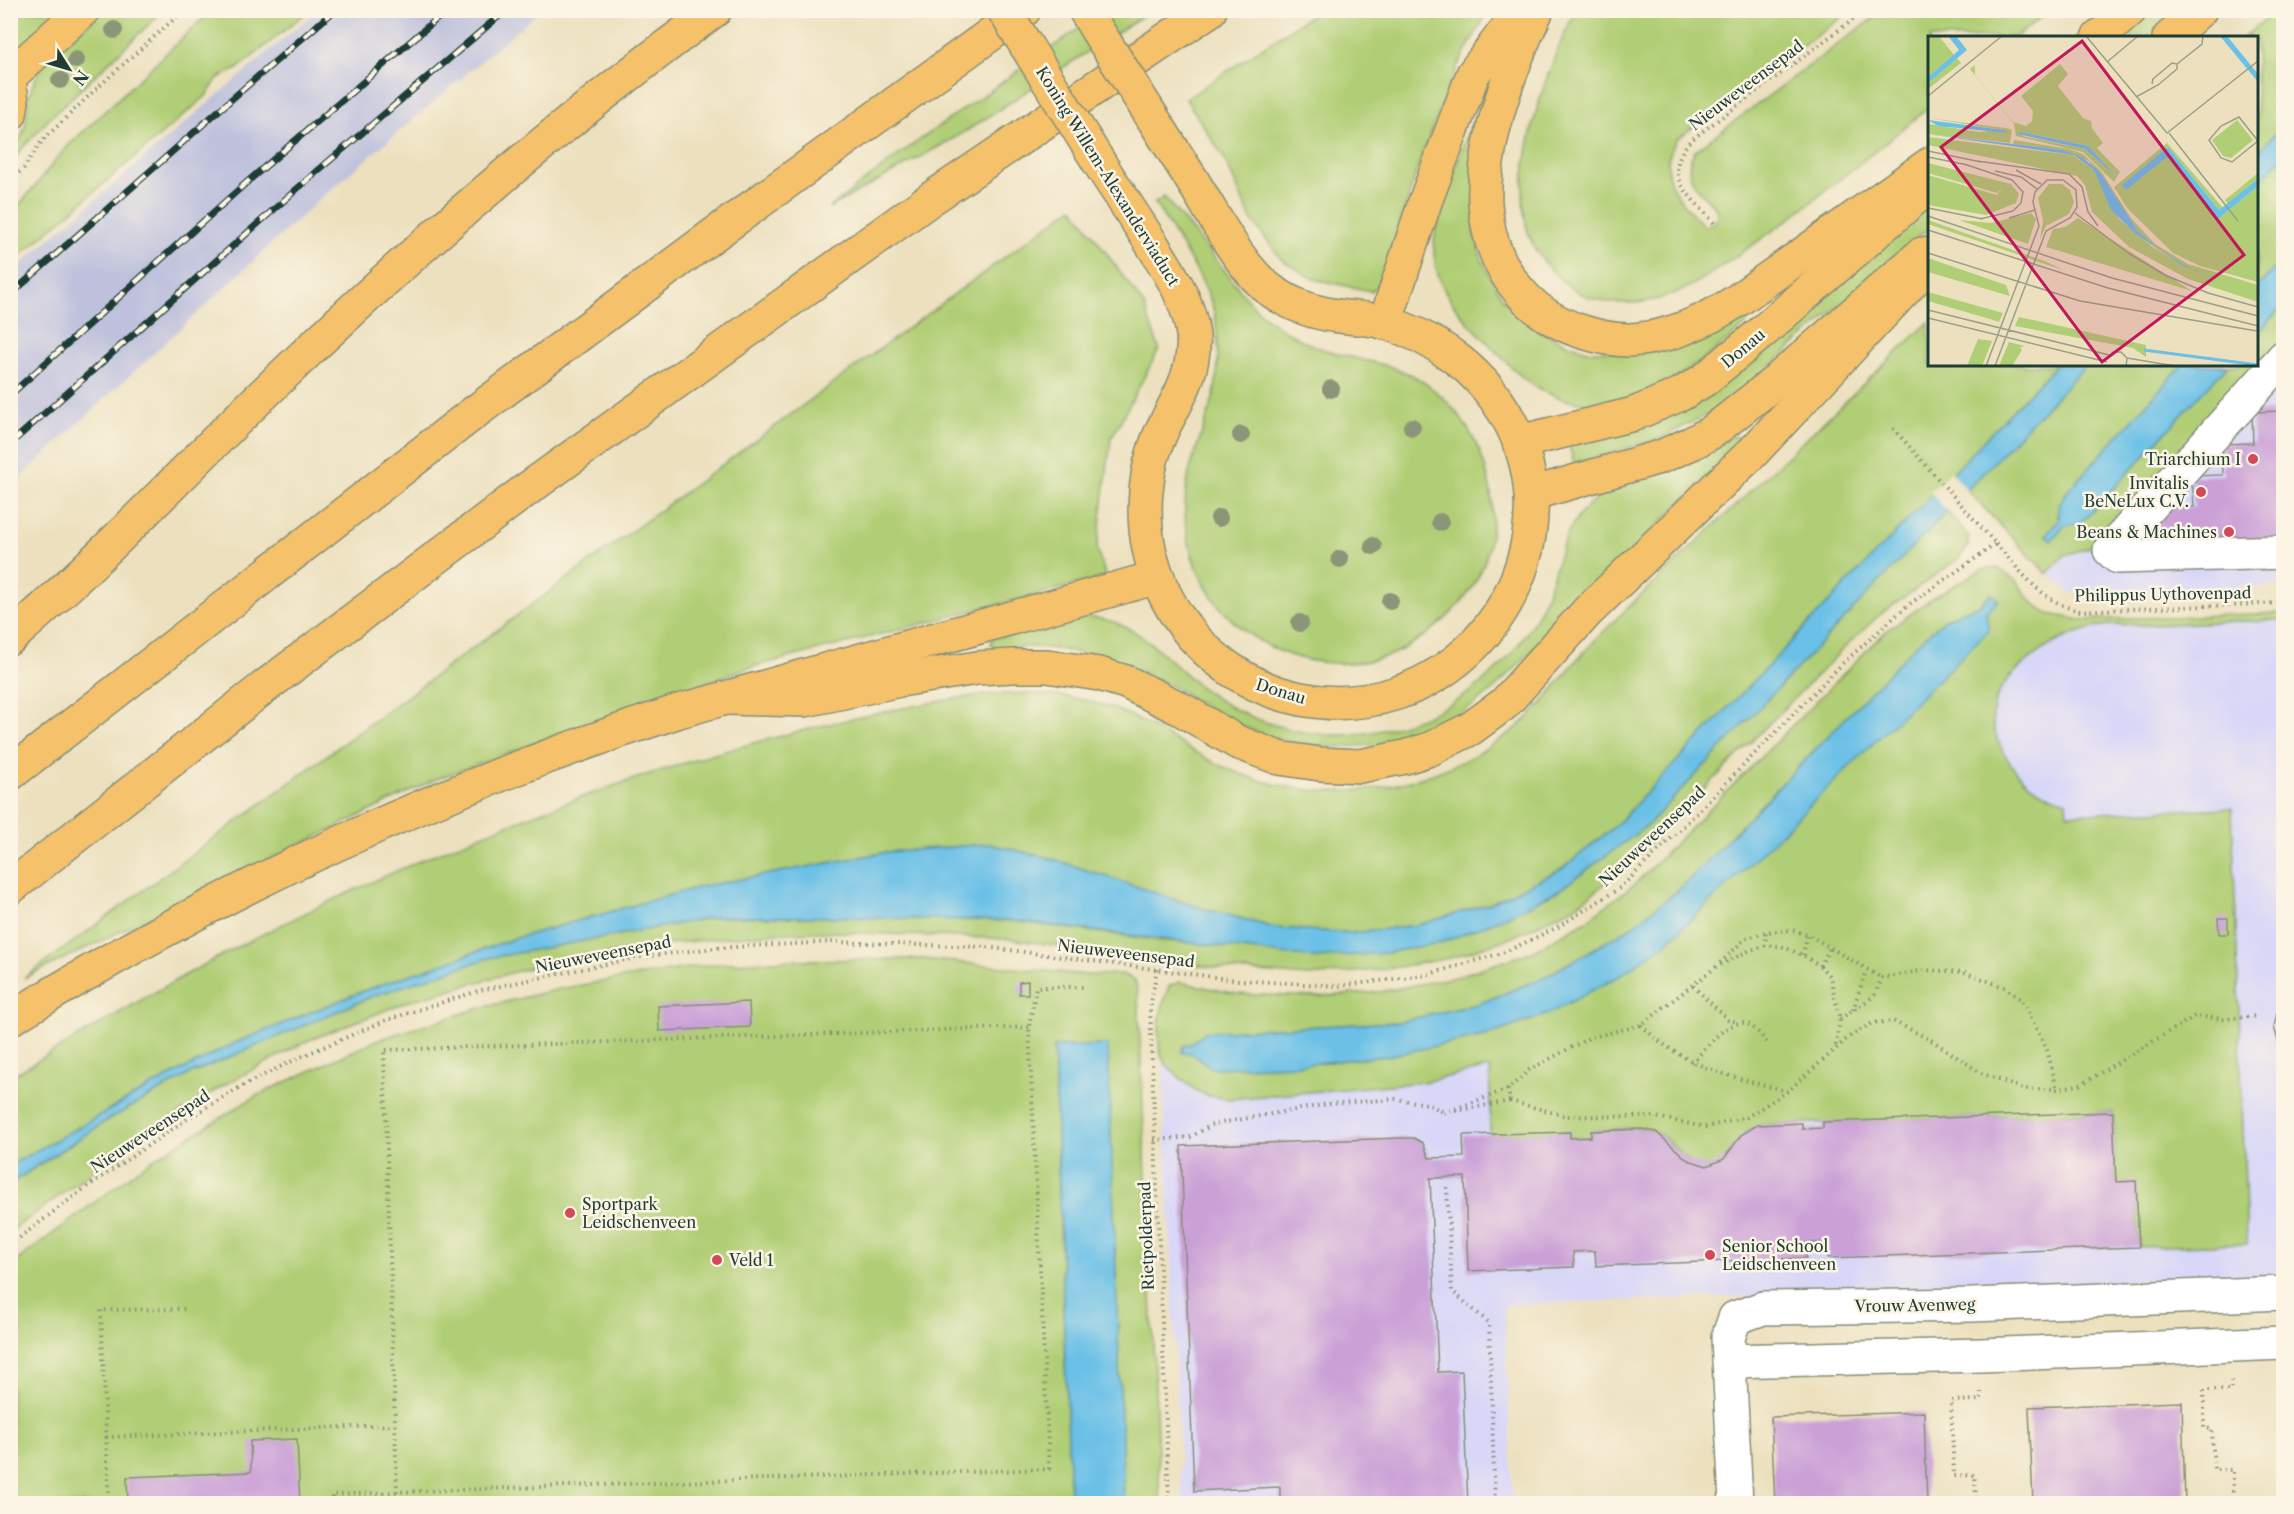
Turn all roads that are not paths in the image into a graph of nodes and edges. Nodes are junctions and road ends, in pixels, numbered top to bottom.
1 (83, 10) edge
2 (715, 10) edge
3 (1004, 10) edge
4 (1024, 10) edge
5 (1084, 10) edge
6 (1210, 10) edge
7 (1521, 10) edge
8 (1537, 10) edge
9 (2130, 10) edge
10 (2200, 10) edge
11 (2100, 36) edge
12 (2171, 36) edge
13 (10, 76) edge
14 (10, 87) edge
15 (10, 114) edge
16 (1928, 165) edge
17 (1928, 186) edge
18 (1928, 248) edge
19 (1928, 264) edge
20 (1385, 323) junction
21 (2283, 357) edge
22 (1186, 385) joint
23 (1519, 442) junction
24 (1531, 494) junction
25 (2283, 552) edge
26 (1158, 577) junction
27 (10, 638) edge
28 (726, 698) junction
29 (10, 774) edge
30 (10, 888) edge
31 (10, 1019) edge
32 (2283, 1293) edge
33 (2283, 1343) edge
34 (1729, 1361) junction
35 (1736, 1503) edge

1 - 13 main road
2 - 27 main road
3 - 22 main road, Koning Willem-Alexanderviaduct, bridge
4 - 29 main road
5 - 20 main road, Donau, bridge
6 - 30 main road
7 - 20 main road
8 - 16 main road
9 - 11 main road
10 - 12 main road
14 - 15 main road
17 - 23 main road, Donau
18 - 24 main road
19 - 28 main road
20 - 23 main road, Donau
21 - 25 lane
22 - 26 main road, Donau
23 - 24 main road, Donau
24 - 26 main road, Donau
26 - 28 main road
28 - 31 main road
32 - 34 lane, Vrouw Avenweg
33 - 34 lane
34 - 35 lane, Vrouw Avenweg

